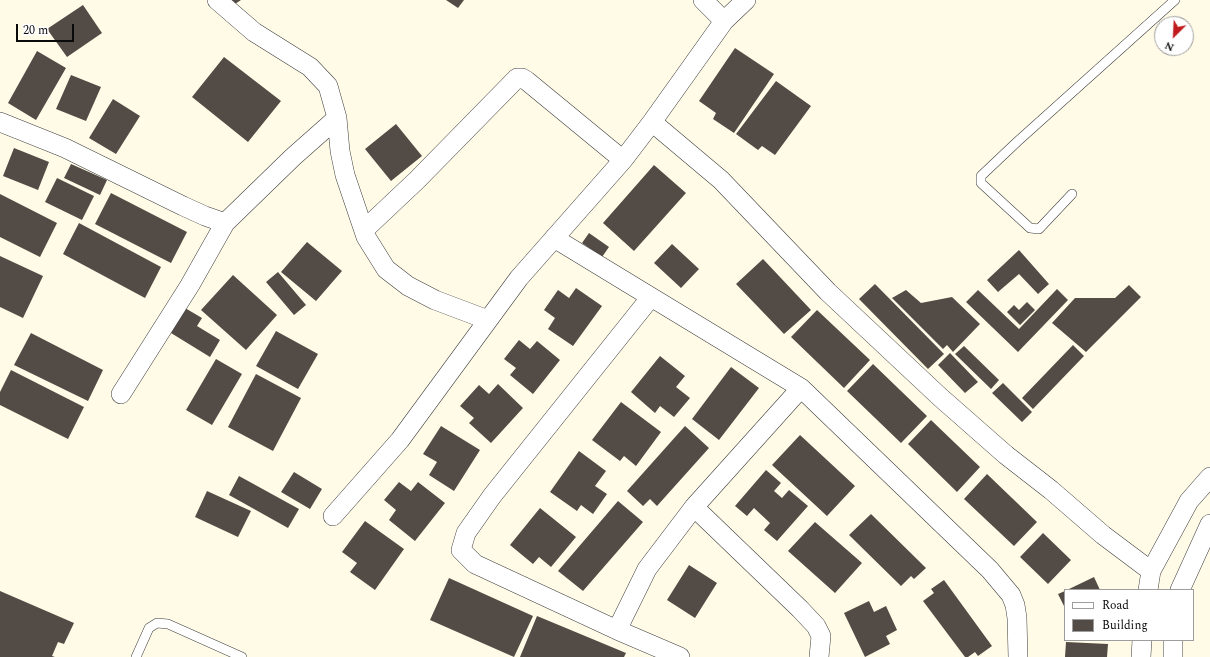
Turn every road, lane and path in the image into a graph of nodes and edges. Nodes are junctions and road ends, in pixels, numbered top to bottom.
1 (217, 0) edge
2 (703, 0) edge
3 (746, 0) edge
4 (1175, 0) edge
5 (724, 20) junction
6 (337, 118) junction
7 (0, 122) edge
8 (652, 122) junction
9 (623, 160) junction
10 (1072, 194) dead end
11 (225, 223) junction
12 (364, 230) junction
13 (554, 238) junction
14 (651, 297) junction
15 (488, 320) junction
16 (801, 388) junction
17 (121, 394) dead end
18 (1210, 477) edge
19 (694, 507) junction
20 (333, 516) dead end
21 (1210, 524) edge
22 (1151, 571) junction
23 (1148, 589) edge
24 (1180, 589) edge
25 (617, 630) junction
26 (1142, 641) edge
27 (1173, 641) edge
28 (136, 657) edge
29 (242, 657) edge
30 (680, 657) edge
31 (819, 657) edge
32 (1018, 657) edge
33 (1141, 657) edge
34 (1173, 657) edge

1 - 6 street
2 - 5 street
3 - 5 street
4 - 10 lane
5 - 8 street
6 - 11 street
6 - 12 street
7 - 11 street
8 - 9 street
8 - 22 street
9 - 12 street
9 - 13 street
11 - 17 street
12 - 15 street
13 - 14 street
13 - 15 street
14 - 16 street
14 - 25 street
15 - 20 street
16 - 19 street
16 - 32 street
18 - 22 street
19 - 25 street
19 - 31 street
21 - 24 street
22 - 23 street
25 - 30 street
26 - 33 street
27 - 34 street
28 - 29 lane

